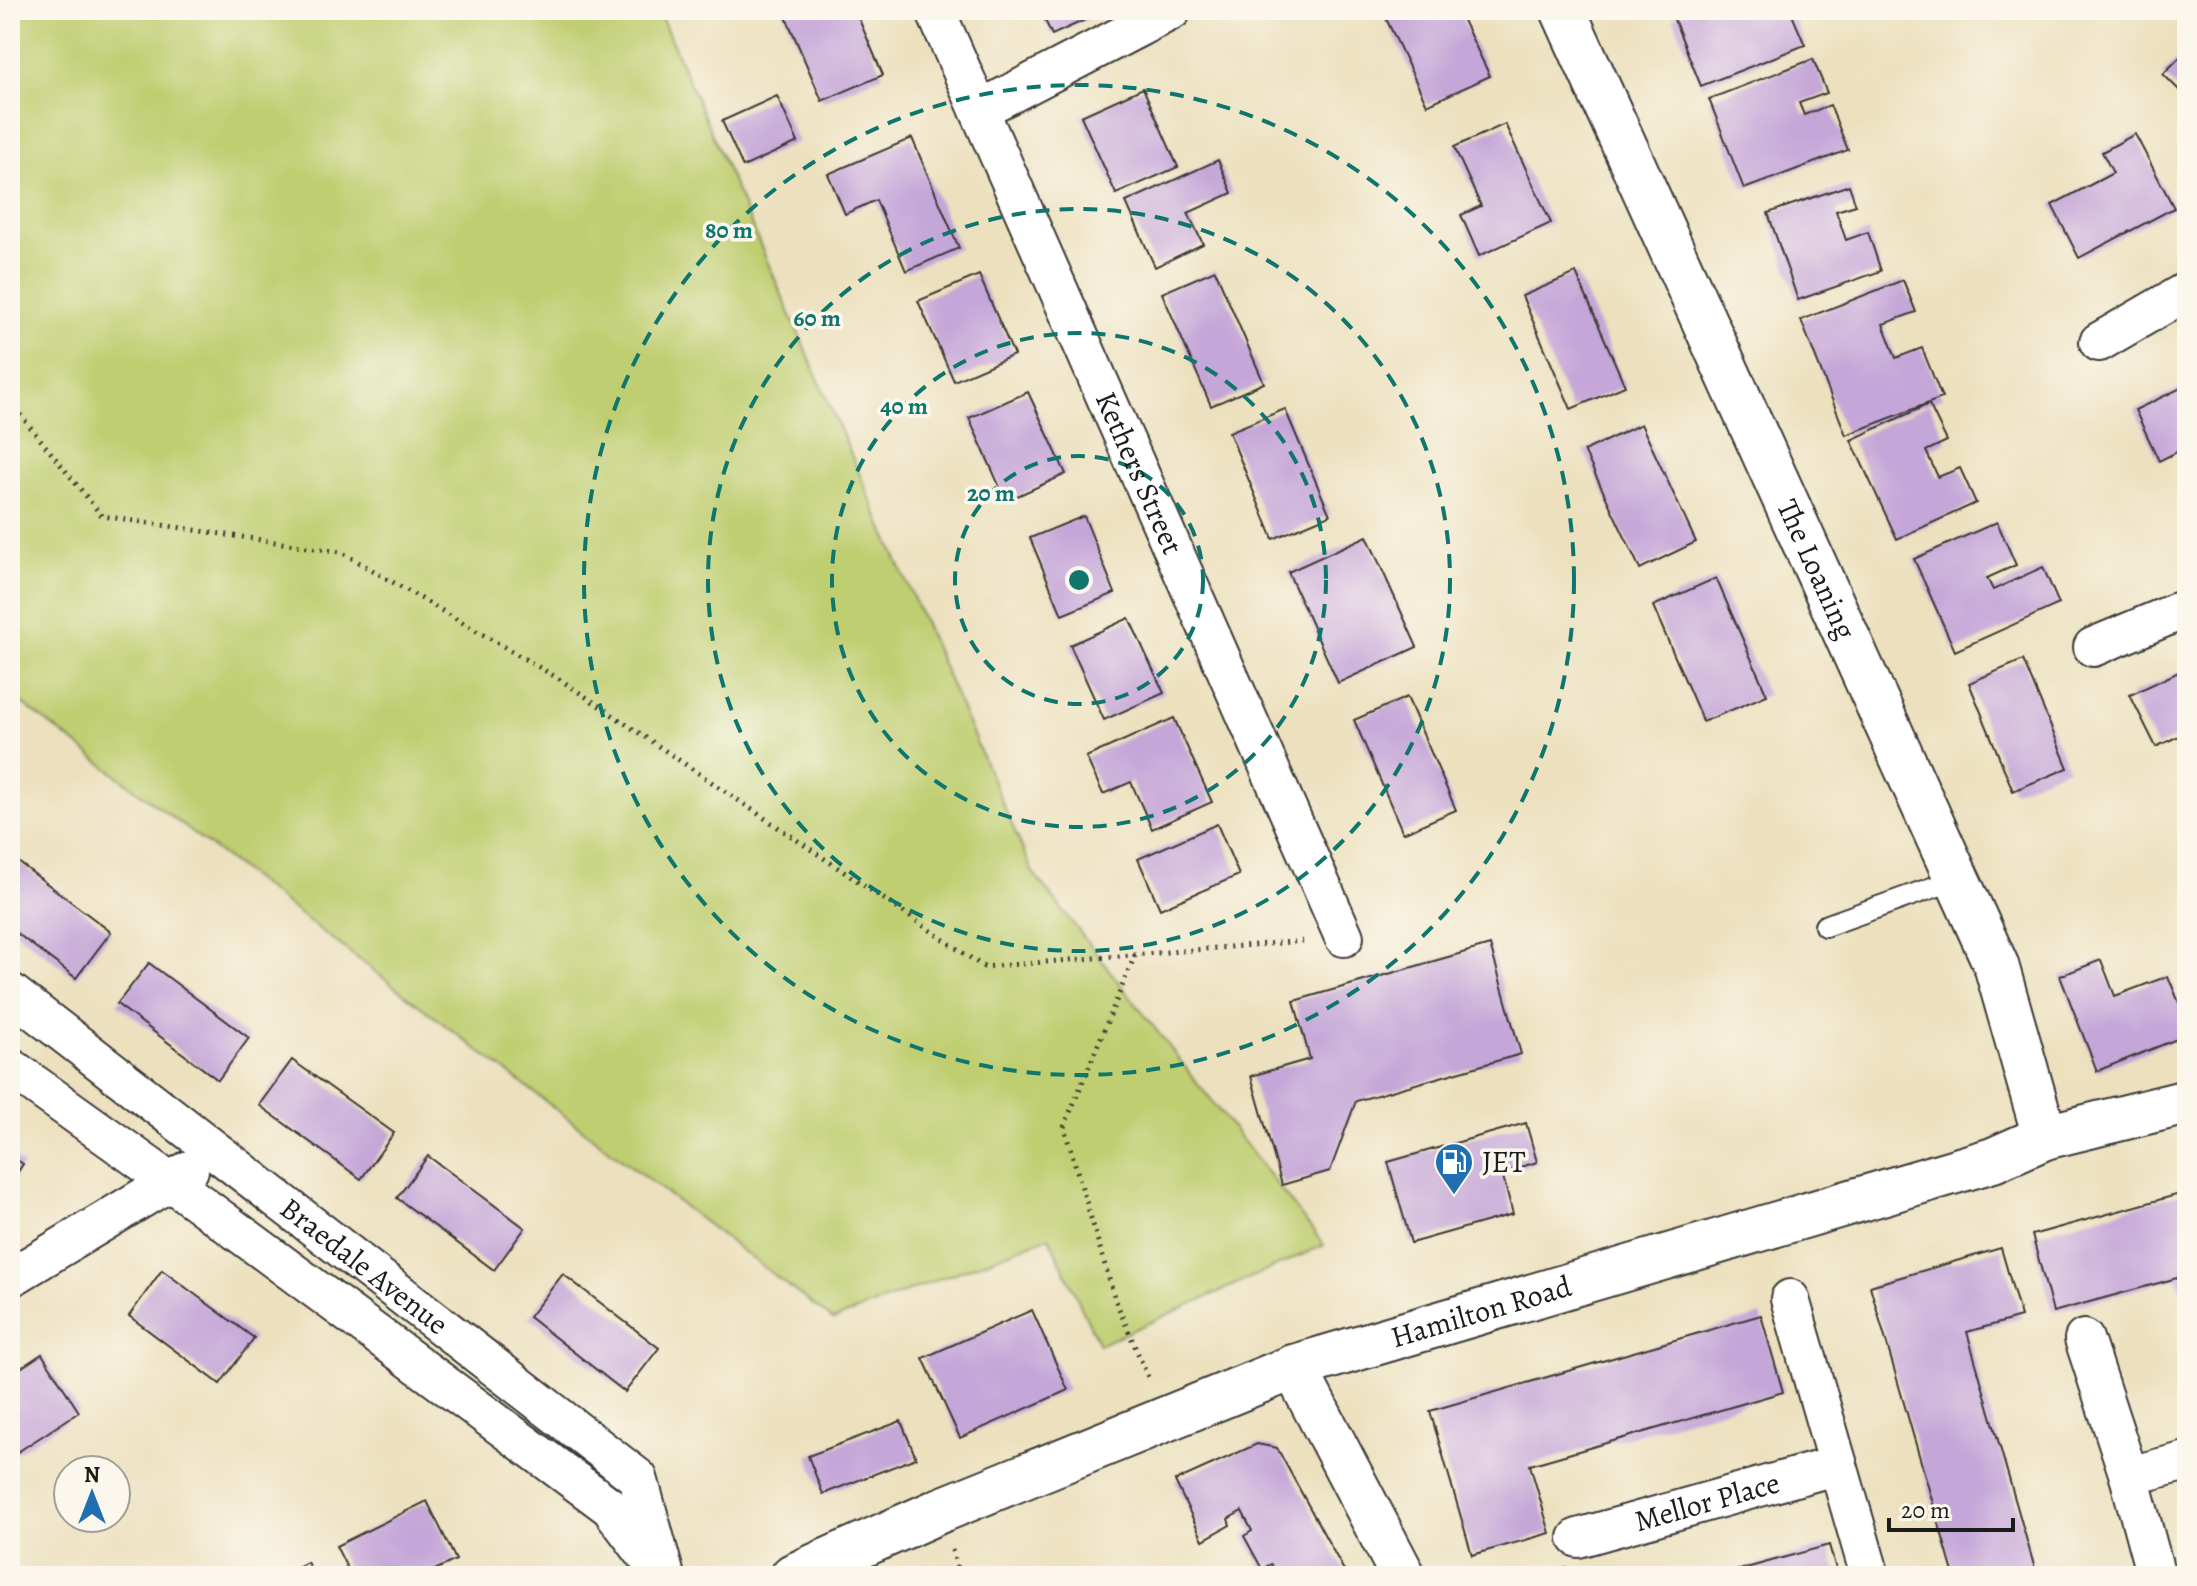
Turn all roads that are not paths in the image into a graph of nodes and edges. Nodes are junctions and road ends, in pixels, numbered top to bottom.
1 (935, 10) edge
2 (1172, 10) edge
3 (1563, 10) edge
4 (979, 110) junction
5 (2187, 291) edge
6 (2099, 342) dead end
7 (2187, 608) edge
8 (2093, 647) dead end
9 (1957, 879) junction
10 (1825, 926) dead end
11 (1344, 937) road end
12 (10, 992) edge
13 (10, 1067) edge
14 (2187, 1102) edge
15 (2045, 1137) junction
16 (222, 1155) junction
17 (168, 1180) junction
18 (10, 1278) edge
19 (1790, 1299) dead end
20 (2084, 1339) dead end
21 (1294, 1367) junction
22 (2187, 1461) edge
23 (1838, 1465) junction
24 (2129, 1476) junction
25 (1578, 1538) dead end
26 (663, 1576) edge
27 (793, 1576) edge
28 (1403, 1576) edge
29 (1870, 1576) edge
30 (2156, 1576) edge

1 - 4 street, Kethers Street
2 - 4 street
3 - 9 main road, The Loaning
4 - 11 street, Kethers Street
5 - 6 street
7 - 8 street
9 - 10 lane
9 - 15 main road, The Loaning
12 - 16 street, Braedale Avenue
13 - 17 street, Braedale Avenue
14 - 15 main road, Hamilton Road
15 - 21 main road, Hamilton Road
16 - 17 street
16 - 26 street, Braedale Avenue
17 - 18 street
17 - 26 street, Braedale Avenue
19 - 23 street
20 - 24 street
21 - 27 main road, Hamilton Road
21 - 28 main road
22 - 24 street
23 - 25 street, Mellor Place
23 - 29 street
24 - 30 street

